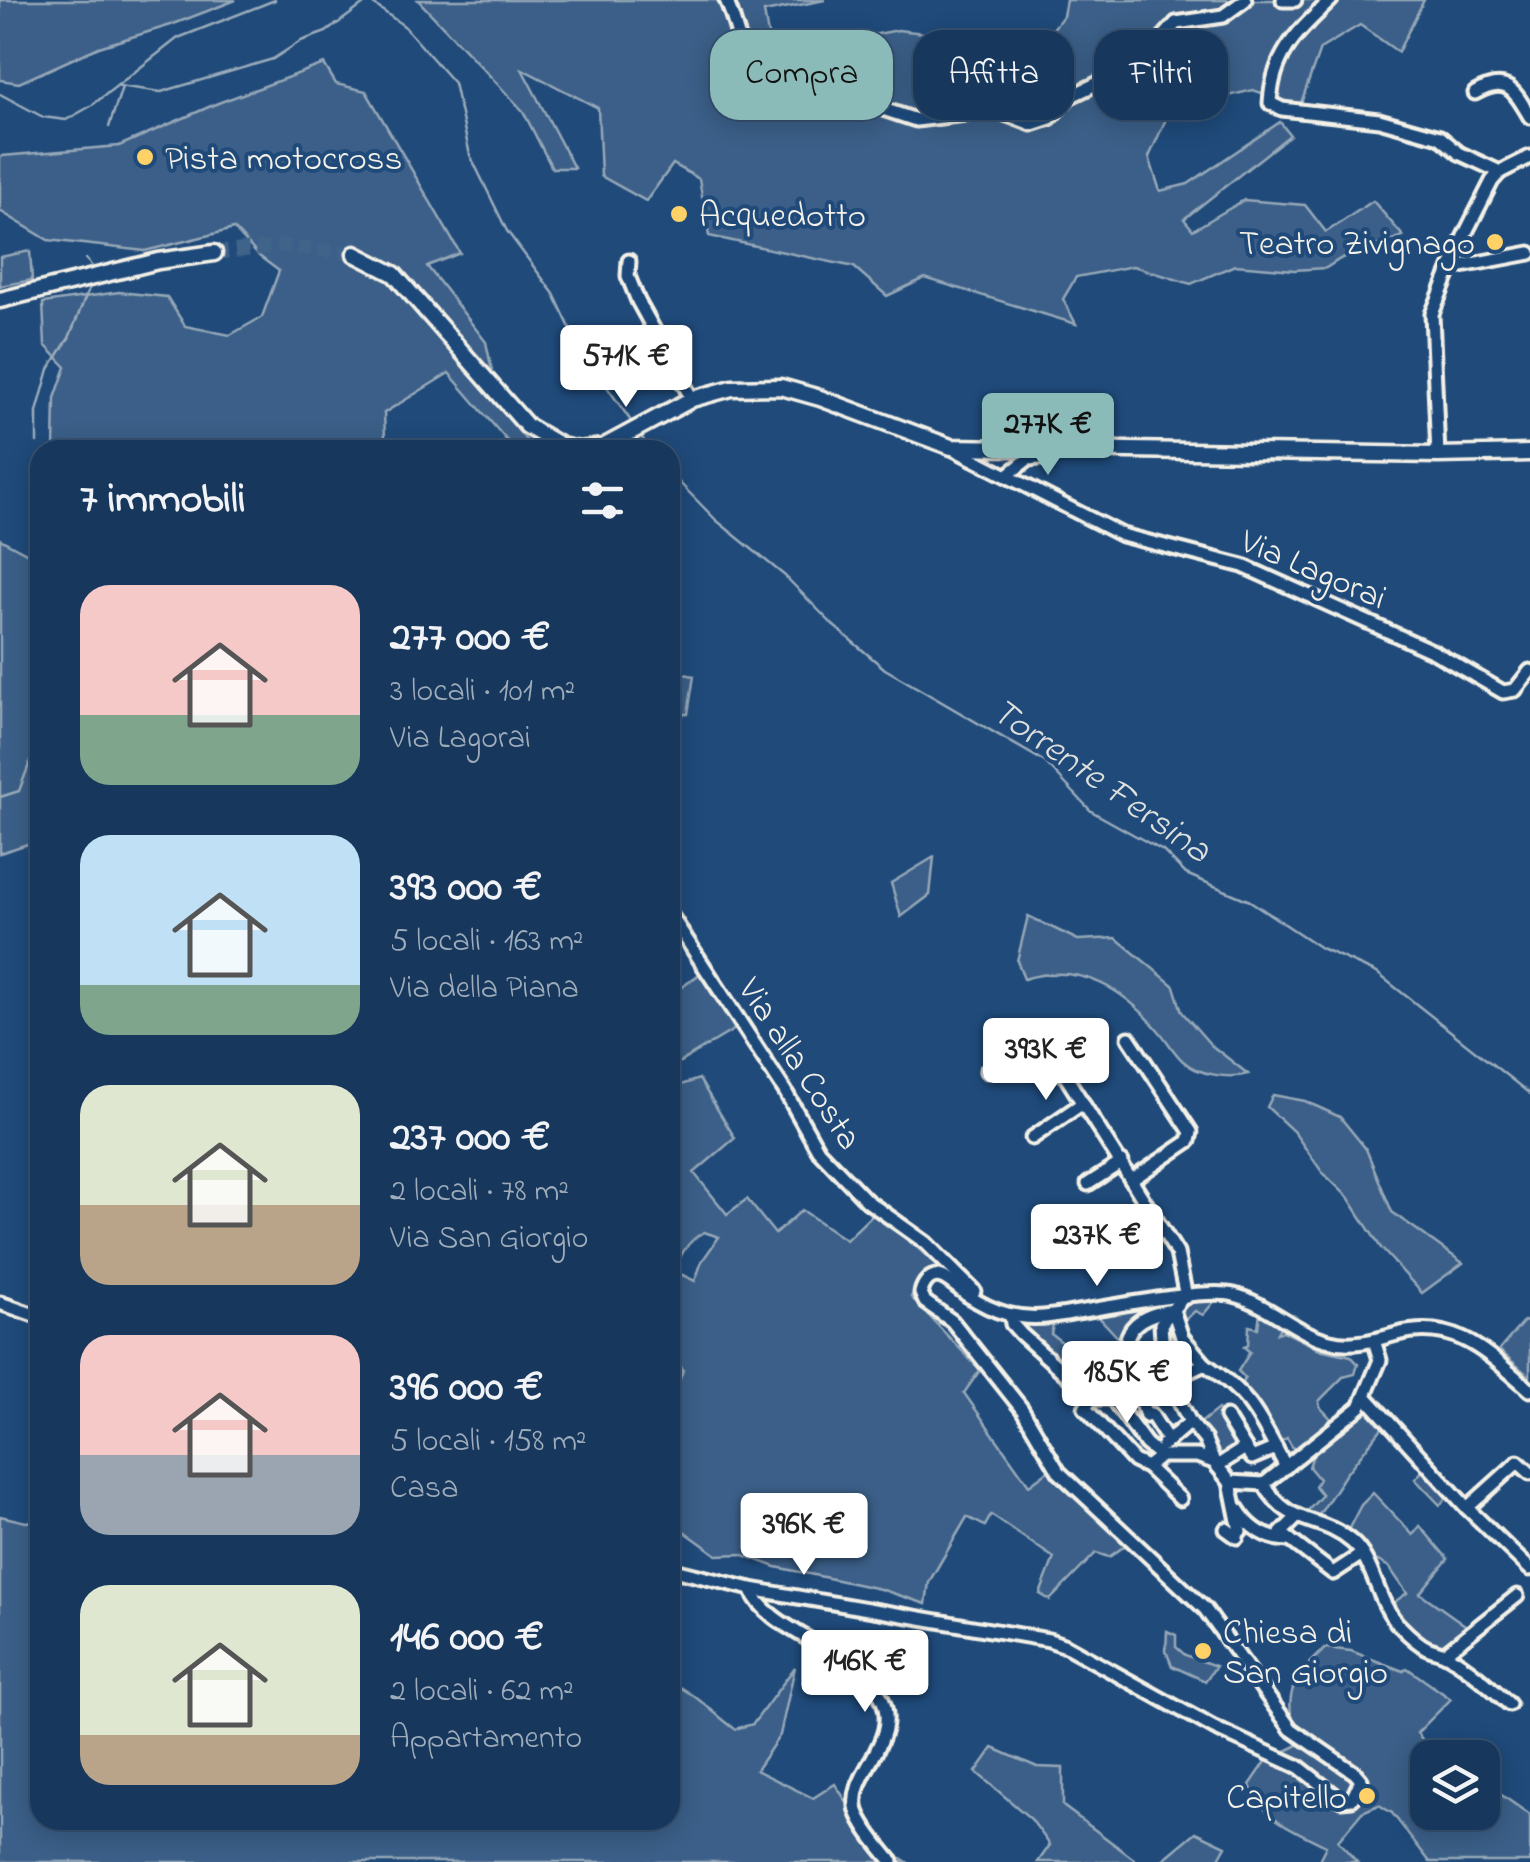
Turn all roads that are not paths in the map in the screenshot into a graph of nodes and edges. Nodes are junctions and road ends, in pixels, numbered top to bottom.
1 (726, 0) edge
2 (1246, 0) edge
3 (1283, 0) edge
4 (1295, 0) edge
5 (1331, 0) edge
6 (1475, 93) dead end
7 (1530, 117) edge
8 (1530, 156) edge
9 (1500, 172) junction
10 (214, 252) tunnel mouth
11 (1530, 252) edge
12 (356, 254) tunnel mouth
13 (630, 261) dead end
14 (1451, 268) junction
15 (0, 300) edge
16 (692, 399) junction
17 (548, 440) edge
18 (618, 440) edge
19 (950, 447) junction
20 (1008, 448) junction
21 (1063, 449) junction
22 (1530, 453) edge
23 (1438, 455) junction
24 (1009, 474) junction
25 (1530, 671) edge
26 (680, 929) edge
27 (1128, 1038) dead end
28 (987, 1071) dead end
29 (1083, 1102) junction
30 (1032, 1138) dead end
31 (1122, 1162) junction
32 (1133, 1179) junction
33 (1088, 1184) dead end
34 (1184, 1297) junction
35 (0, 1303) edge
36 (986, 1308) junction
37 (1172, 1310) junction
38 (30, 1314) edge
39 (1010, 1316) junction
40 (1374, 1340) junction
41 (1204, 1364) junction
42 (1172, 1376) junction
43 (1530, 1390) edge
44 (1124, 1392) junction
45 (1366, 1397) junction
46 (1092, 1398) junction
47 (1226, 1417) dead end
48 (1190, 1422) junction
49 (1167, 1439) junction
50 (1246, 1448) junction
51 (1276, 1448) junction
52 (1159, 1455) junction
53 (1216, 1464) junction
54 (1146, 1467) junction
55 (1286, 1468) junction
56 (1530, 1473) edge
57 (1230, 1482) junction
58 (1265, 1487) junction
59 (1180, 1499) dead end
60 (1238, 1508) junction
61 (1467, 1508) junction
62 (1296, 1518) junction
63 (1234, 1532) dead end
64 (1290, 1540) junction
65 (1362, 1554) junction
66 (1530, 1569) edge
67 (680, 1571) edge
68 (751, 1589) junction
69 (1517, 1596) dead end
70 (1445, 1653) junction
71 (1509, 1704) dead end
72 (892, 1862) edge

1 - 2 street
3 - 4 street
5 - 9 street
6 - 7 street
8 - 9 street
9 - 14 street
10 - 15 main road
11 - 14 street
12 - 17 main road, Via Lagorai
13 - 16 street
14 - 23 street
16 - 18 main road, Via Lagorai
16 - 19 main road, Via Lagorai
19 - 20 main road, Via Lagorai
19 - 24 street, Via Lagorai
20 - 21 main road, Via Lagorai
20 - 24 street
21 - 23 main road, Via Lagorai
21 - 24 street, Via Lagorai
22 - 23 main road, Via Lagorai
24 - 25 street, Via Lagorai
26 - 36 street, Via alla Costa
27 - 32 street
28 - 29 street
29 - 30 street
29 - 31 street
31 - 32 street
31 - 33 street
32 - 34 street
34 - 37 street
34 - 39 street
34 - 40 street
35 - 38 street
36 - 39 street
36 - 68 street
37 - 41 street
37 - 42 street
37 - 44 street
39 - 46 street
40 - 43 street
40 - 45 street
41 - 42 street
41 - 51 street
42 - 44 street
42 - 48 street
44 - 46 street
44 - 49 street
44 - 52 street
45 - 55 street
45 - 61 street
46 - 54 street
47 - 50 street
48 - 49 street
48 - 53 street
49 - 52 street
50 - 51 street
50 - 53 street
51 - 55 street
52 - 53 street
52 - 54 street
53 - 57 street
54 - 59 street
55 - 58 street
56 - 61 street
57 - 58 street
57 - 60 street
58 - 62 street
60 - 63 street
60 - 64 street
61 - 66 street
62 - 64 street
62 - 65 street
64 - 65 street
65 - 70 street
67 - 68 street
68 - 72 street
69 - 70 street
70 - 71 street

